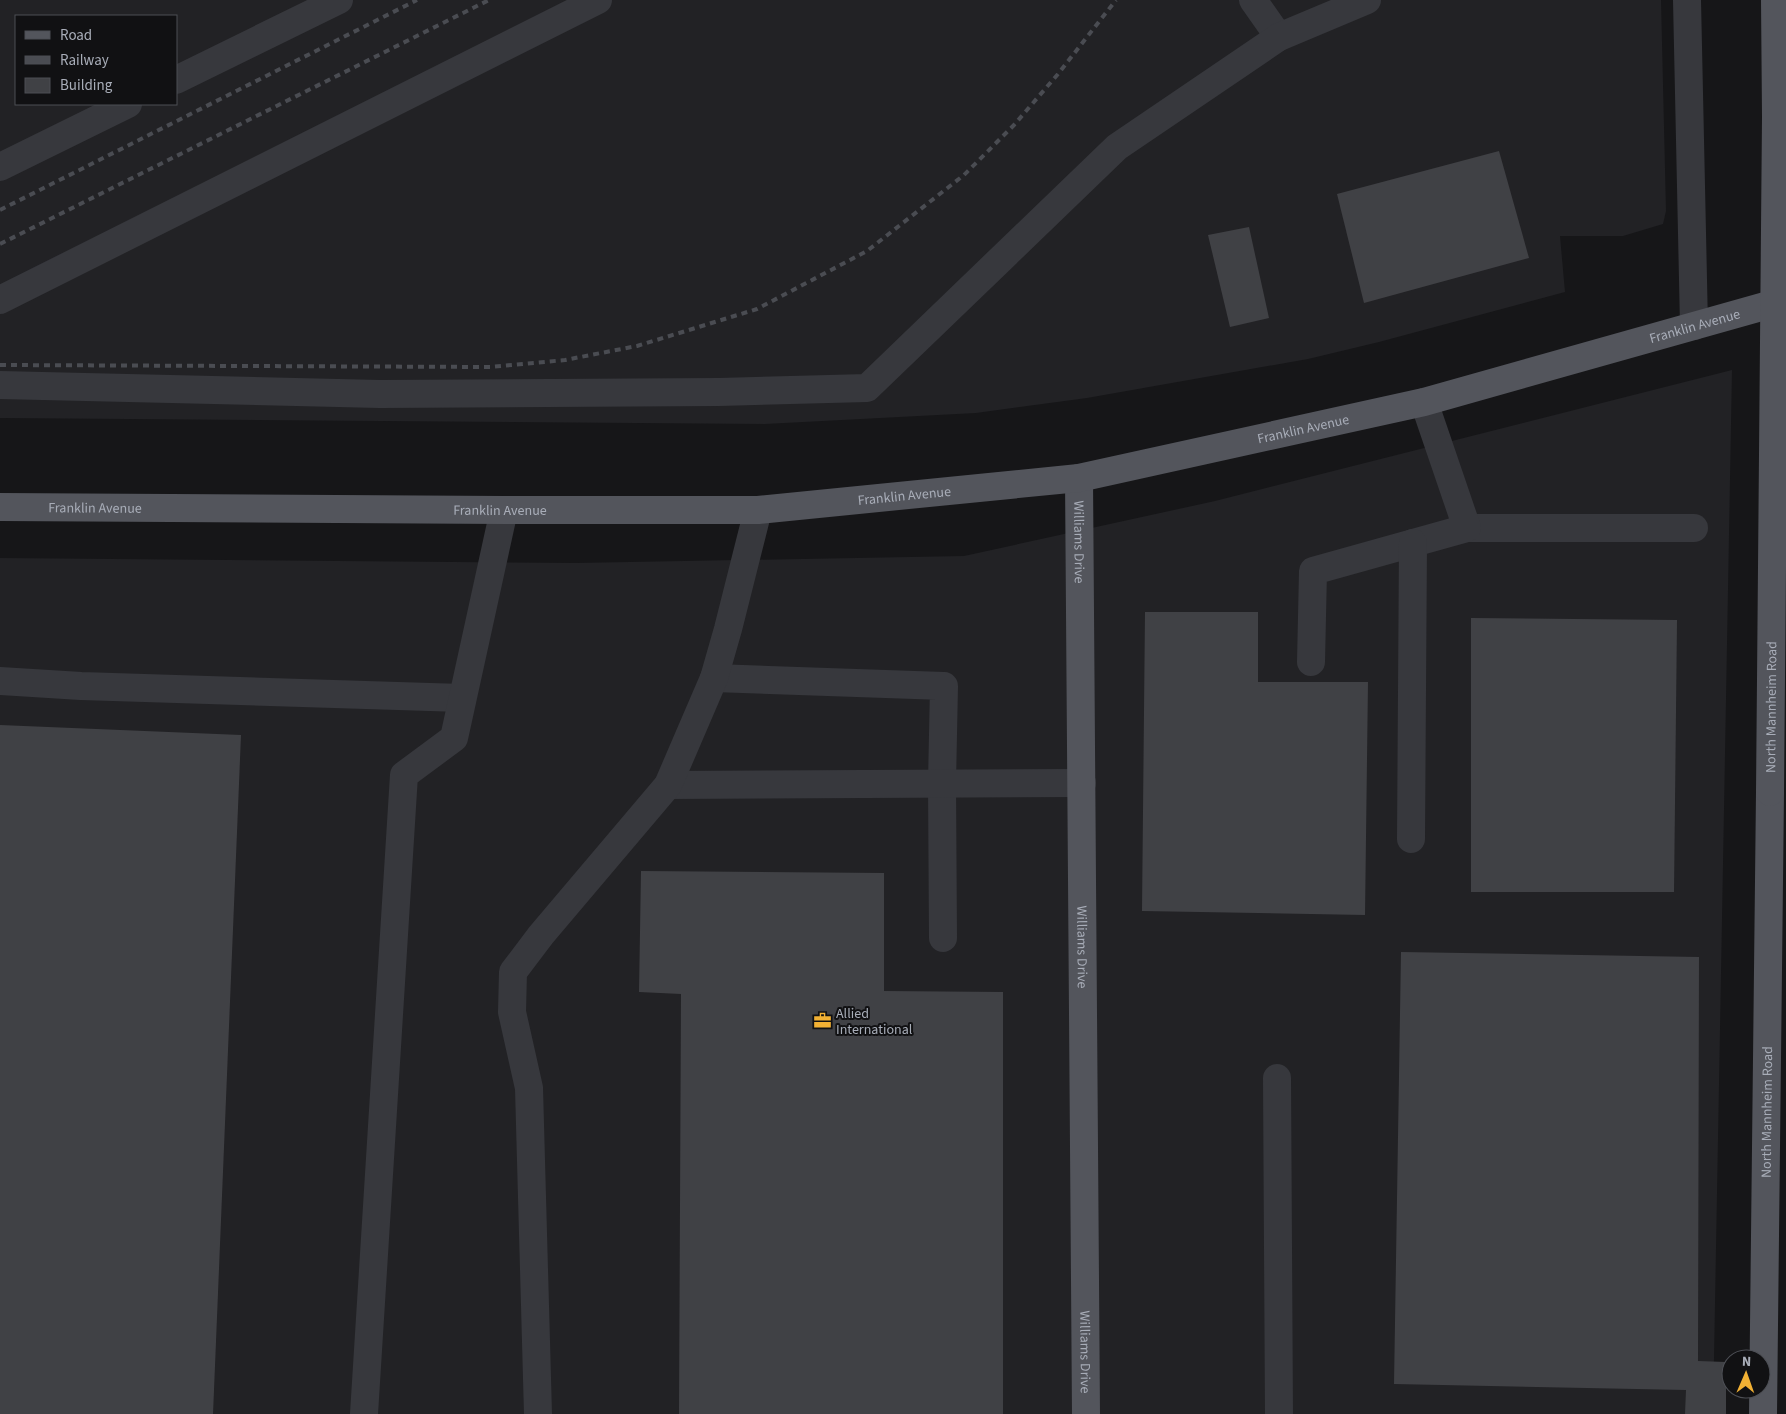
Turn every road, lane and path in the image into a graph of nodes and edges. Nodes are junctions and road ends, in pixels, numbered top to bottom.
1 (339, 0) edge
2 (598, 0) edge
3 (1253, 0) edge
4 (1367, 0) edge
5 (1687, 0) edge
6 (1775, 0) edge
7 (1279, 37) junction
8 (178, 79) edge
9 (126, 105) edge
10 (0, 167) edge
11 (0, 300) edge
12 (1786, 300) edge
13 (1694, 326) junction
14 (0, 385) edge
15 (1424, 402) junction
16 (1079, 478) junction
17 (0, 507) edge
18 (504, 510) junction
19 (758, 510) junction
20 (1467, 528) junction
21 (1694, 528) dead end
22 (1413, 543) junction
23 (1311, 662) dead end
24 (714, 678) junction
25 (0, 681) edge
26 (462, 698) junction
27 (942, 783) junction
28 (1082, 783) junction
29 (668, 785) junction
30 (1411, 838) dead end
31 (943, 938) dead end
32 (1277, 1078) dead end
33 (364, 1414) edge
34 (538, 1414) edge
35 (1086, 1414) edge
36 (1279, 1414) edge
37 (1763, 1414) edge

1 - 8 lane
2 - 11 lane
3 - 7 lane
4 - 7 lane
5 - 13 lane
6 - 37 main road, North Mannheim Road, bridge
7 - 14 lane
9 - 10 lane
12 - 13 main road, Franklin Avenue
13 - 15 main road, Franklin Avenue
15 - 16 main road, Franklin Avenue
15 - 20 lane
16 - 19 main road, Franklin Avenue
16 - 28 main road, Williams Drive
17 - 18 main road, Franklin Avenue
18 - 19 main road, Franklin Avenue
18 - 26 lane
19 - 24 lane
20 - 21 lane
20 - 22 lane
22 - 23 lane
22 - 30 lane
24 - 27 lane
24 - 29 lane
25 - 26 lane
26 - 33 lane
27 - 28 lane
27 - 29 lane
27 - 31 lane
28 - 35 main road, Williams Drive
29 - 34 lane
32 - 36 lane

